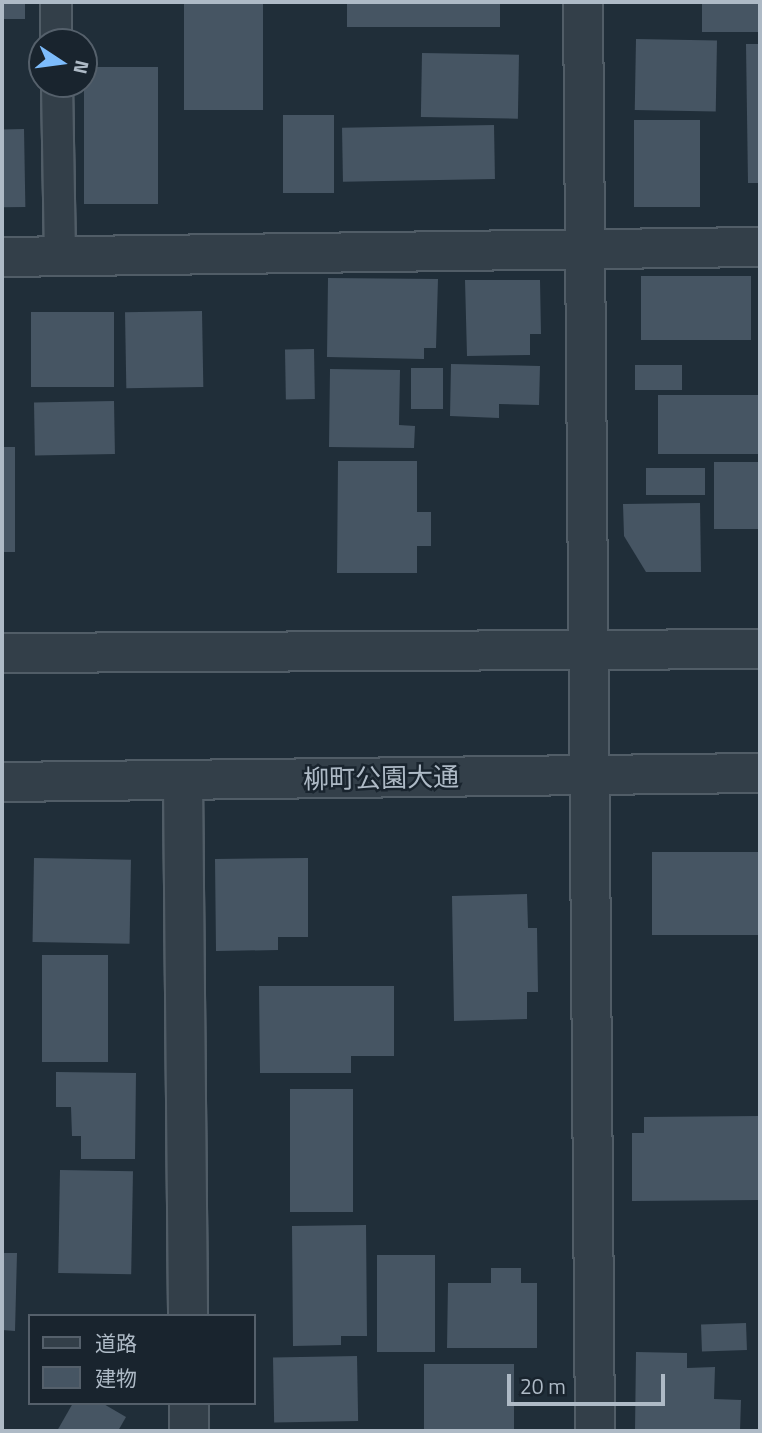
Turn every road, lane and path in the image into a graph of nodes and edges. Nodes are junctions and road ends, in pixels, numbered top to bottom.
1 (55, 2) edge
2 (583, 2) edge
3 (56, 28) edge
4 (57, 98) edge
5 (760, 247) edge
6 (583, 248) junction
7 (60, 256) junction
8 (2, 257) edge
9 (760, 649) edge
10 (586, 651) junction
11 (2, 653) edge
12 (760, 773) edge
13 (587, 775) junction
14 (183, 781) junction
15 (2, 782) edge
16 (188, 1314) edge
17 (189, 1405) edge
18 (189, 1431) edge
19 (595, 1431) edge

1 - 3 lane
2 - 6 street
4 - 7 lane
5 - 6 street
6 - 7 street
6 - 10 street
7 - 8 street
9 - 10 street
10 - 11 street
10 - 13 street
12 - 13 street, 柳町公園大通
13 - 14 street, 柳町公園大通
13 - 19 street
14 - 15 street, 柳町公園大通
14 - 16 street
17 - 18 street

